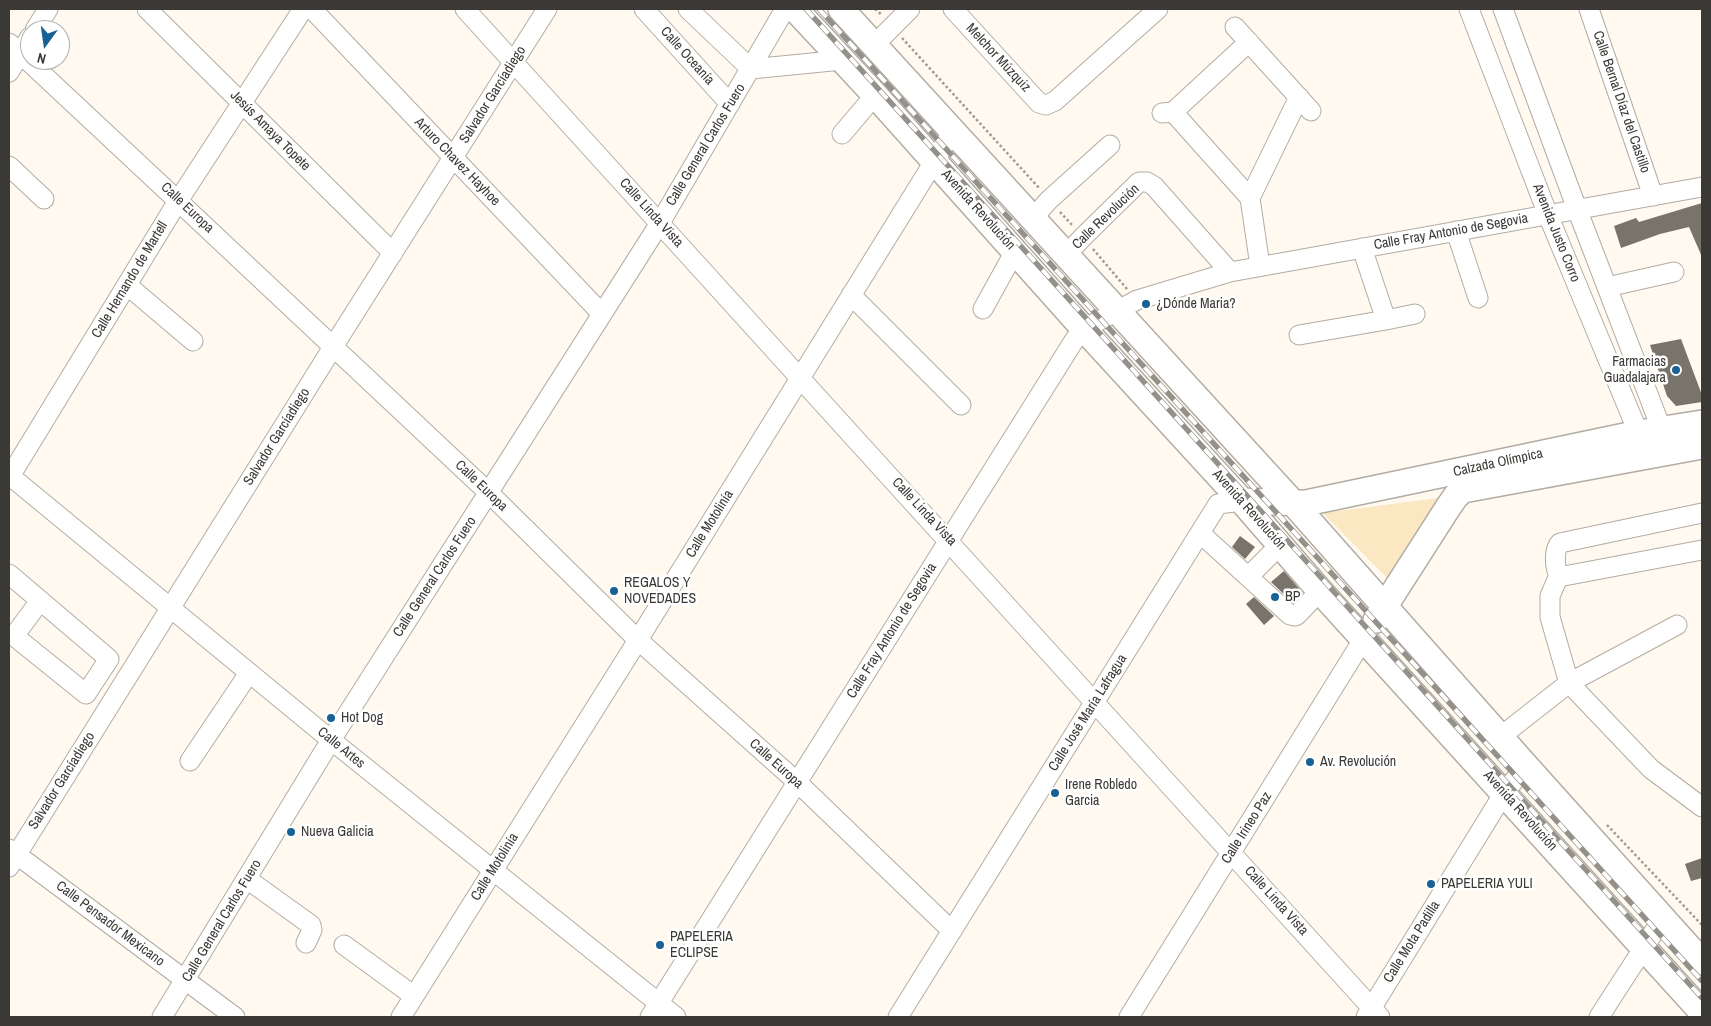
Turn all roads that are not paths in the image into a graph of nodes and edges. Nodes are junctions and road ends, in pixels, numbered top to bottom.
1 (48, 9) edge
2 (147, 9) edge
3 (303, 9) edge
4 (312, 9) edge
5 (465, 9) edge
6 (547, 9) edge
7 (644, 9) edge
8 (785, 9) edge
9 (795, 9) edge
10 (841, 9) edge
11 (910, 9) edge
12 (953, 9) edge
13 (1158, 9) edge
14 (1469, 9) edge
15 (1503, 9) edge
16 (1590, 9) edge
17 (688, 10) edge
18 (41, 20) edge
19 (1235, 27) dead end
20 (1249, 42) junction
21 (874, 45) junction
22 (14, 49) edge
23 (842, 60) junction
24 (514, 62) junction
25 (751, 69) junction
26 (9, 72) edge
27 (875, 95) junction
28 (1299, 97) junction
29 (242, 104) junction
30 (730, 104) junction
31 (1312, 111) dead end
32 (952, 131) junction
33 (842, 134) dead end
34 (1110, 145) dead end
35 (454, 158) junction
36 (934, 161) junction
37 (9, 166) edge
38 (1701, 190) edge
39 (1653, 196) junction
40 (1250, 198) junction
41 (44, 199) dead end
42 (178, 200) junction
43 (1577, 209) junction
44 (1548, 215) junction
45 (1032, 219) junction
46 (660, 223) junction
47 (1456, 230) junction
48 (1362, 248) junction
49 (1015, 251) junction
50 (393, 253) junction
51 (1066, 255) junction
52 (1260, 266) junction
53 (1230, 272) junction
54 (1674, 272) dead end
55 (127, 285) junction
56 (1607, 287) junction
57 (851, 295) junction
58 (1478, 298) dead end
59 (1127, 305) junction
60 (983, 309) dead end
61 (602, 314) junction
62 (1415, 314) dead end
63 (1386, 320) junction
64 (1084, 329) junction
65 (1299, 335) dead end
66 (192, 341) dead end
67 (333, 346) junction
68 (800, 378) junction
69 (961, 405) dead end
70 (1702, 423) edge
71 (1655, 442) junction
72 (1702, 446) edge
73 (9, 477) edge
74 (489, 493) junction
75 (1242, 501) junction
76 (1294, 504) junction
77 (1702, 513) edge
78 (1200, 533) junction
79 (949, 539) junction
80 (1280, 544) junction
81 (1702, 550) edge
82 (9, 574) edge
83 (1559, 575) junction
84 (1249, 576) junction
85 (1320, 591) junction
86 (40, 601) junction
87 (1384, 607) junction
88 (170, 608) junction
89 (1677, 625) dead end
90 (1364, 638) junction
91 (638, 640) junction
92 (248, 673) junction
93 (1568, 683) junction
94 (1095, 703) junction
95 (1500, 737) junction
96 (331, 740) junction
97 (190, 761) dead end
98 (1526, 766) junction
99 (797, 782) junction
100 (1504, 793) junction
101 (1702, 807) edge
102 (1232, 852) junction
103 (11, 857) edge
104 (492, 870) junction
105 (247, 879) junction
106 (1663, 918) junction
107 (952, 931) junction
108 (306, 943) dead end
109 (344, 945) dead end
110 (1643, 947) junction
111 (1702, 962) edge
112 (186, 981) junction
113 (414, 996) junction
114 (654, 1010) edge
115 (1702, 1012) edge
116 (1372, 1014) edge
117 (162, 1017) edge
118 (235, 1017) edge
119 (401, 1017) edge
120 (676, 1017) edge
121 (898, 1017) edge
122 (1129, 1017) edge
123 (1600, 1017) edge

1 - 18 street
2 - 29 street, Jesús Amaya Topete
3 - 29 street, Calle Hernando de Martell
4 - 35 street, Arturo Chavez Hayhoe
5 - 24 street, Calle Linda Vista
6 - 24 street, Salvador Garcíadiego
7 - 30 street, Calle Oceanía
8 - 25 street, Calle General Carlos Fuero
9 - 23 main road, Avenida Revolución
10 - 21 main road
11 - 21 street
12 - 13 street, Melchor Múzquiz
14 - 44 street, Avenida Justo Corro
15 - 43 street, Avenida Justo Corro
16 - 39 street, Calle Bernal Díaz del Castillo
17 - 25 street
19 - 20 street
20 - 28 street
20 - 40 street
21 - 32 main road
22 - 26 street
22 - 42 street, Calle Europa
23 - 25 street
23 - 27 main road, Avenida Revolución
24 - 35 street, Salvador Garcíadiego
24 - 46 street, Calle Linda Vista
25 - 30 street, Calle General Carlos Fuero
27 - 33 street
27 - 36 main road, Avenida Revolución
28 - 31 street
28 - 40 street
29 - 42 street, Calle Hernando de Martell
29 - 50 street, Jesús Amaya Topete
30 - 46 street, Calle General Carlos Fuero
32 - 36 street, Calle Motolinía
32 - 45 main road
34 - 45 street
35 - 50 street, Salvador Garcíadiego
35 - 61 street, Arturo Chavez Hayhoe
36 - 49 main road, Avenida Revolución
36 - 57 street, Calle Motolinía
37 - 41 street
38 - 39 street, Calle Fray Antonio de Segovia
39 - 43 street, Calle Fray Antonio de Segovia
40 - 52 street
42 - 55 street, Calle Hernando de Martell
42 - 67 street, Calle Europa
43 - 44 street, Calle Fray Antonio de Segovia
43 - 56 street, Avenida Justo Corro
44 - 47 street, Calle Fray Antonio de Segovia
44 - 71 street, Avenida Justo Corro
45 - 51 main road
46 - 61 street, Calle General Carlos Fuero
46 - 68 street, Calle Linda Vista
47 - 48 street, Calle Fray Antonio de Segovia
47 - 58 street
48 - 52 street, Calle Fray Antonio de Segovia
48 - 63 street
49 - 60 street
49 - 64 main road, Avenida Revolución
50 - 67 street, Salvador Garcíadiego
51 - 53 street, Calle Revolución
51 - 59 main road
52 - 53 street, Calle Fray Antonio de Segovia
53 - 59 street, Calle Fray Antonio de Segovia
54 - 56 street
55 - 66 street
55 - 73 street, Calle Hernando de Martell
56 - 71 street, Avenida Justo Corro
57 - 68 street, Calle Motolinía
57 - 69 street
59 - 64 street, Calle Fray Antonio de Segovia
59 - 76 main road
61 - 74 street, Calle General Carlos Fuero
62 - 63 street
63 - 65 street
64 - 75 main road, Avenida Revolución
64 - 79 street, Calle Fray Antonio de Segovia
67 - 74 street, Calle Europa
67 - 88 street, Salvador Garcíadiego
68 - 79 street, Calle Linda Vista
68 - 91 street, Calle Motolinía
70 - 71 main road, Calzada Olímpica
71 - 72 main road, Calzada Olímpica
71 - 76 main road, Calzada Olímpica
71 - 87 main road, Calzada Olímpica
73 - 88 street, Calle Artes
74 - 91 street, Calle Europa
74 - 96 street, Calle General Carlos Fuero
75 - 76 main road, Calzada Olímpica
75 - 78 street, Calle José María Lafragua
75 - 80 main road, Avenida Revolución
76 - 87 main road
77 - 83 street
78 - 84 street
78 - 94 street, Calle José María Lafragua
79 - 94 street, Calle Linda Vista
79 - 99 street, Calle Fray Antonio de Segovia
80 - 84 street
80 - 85 main road, Avenida Revolución
81 - 83 street
82 - 86 street
83 - 93 street
84 - 85 street
85 - 90 main road, Avenida Revolución
86 - 86 street
87 - 90 main road, Calzada Olímpica
87 - 95 main road
88 - 92 street, Calle Artes
88 - 103 street, Salvador Garcíadiego
89 - 93 street
90 - 100 main road, Avenida Revolución
90 - 102 street, Calle Irineo Paz
91 - 99 street, Calle Europa
91 - 104 street, Calle Motolinía
92 - 96 street, Calle Artes
92 - 97 street
93 - 95 street
93 - 101 street
94 - 102 street, Calle Linda Vista
94 - 107 street, Calle José María Lafragua
95 - 98 main road
96 - 104 street, Calle Artes
96 - 105 street, Calle General Carlos Fuero
98 - 100 street, Calle Mota Padilla
98 - 106 main road
99 - 107 street, Calle Europa
99 - 114 street, Calle Fray Antonio de Segovia
100 - 110 main road, Avenida Revolución
100 - 116 street, Calle Mota Padilla
102 - 116 street, Calle Linda Vista
102 - 122 street, Calle Irineo Paz
103 - 112 street, Calle Pensador Mexicano
104 - 113 street, Calle Motolinía
104 - 114 street, Calle Artes
105 - 108 street
105 - 112 street, Calle General Carlos Fuero
106 - 110 street
106 - 111 main road
107 - 121 street, Calle José María Lafragua
109 - 113 street
110 - 115 main road, Avenida Revolución
110 - 123 street
112 - 117 street, Calle General Carlos Fuero
112 - 118 street, Calle Pensador Mexicano
113 - 119 street, Calle Motolinía
114 - 120 street, Calle Artes

